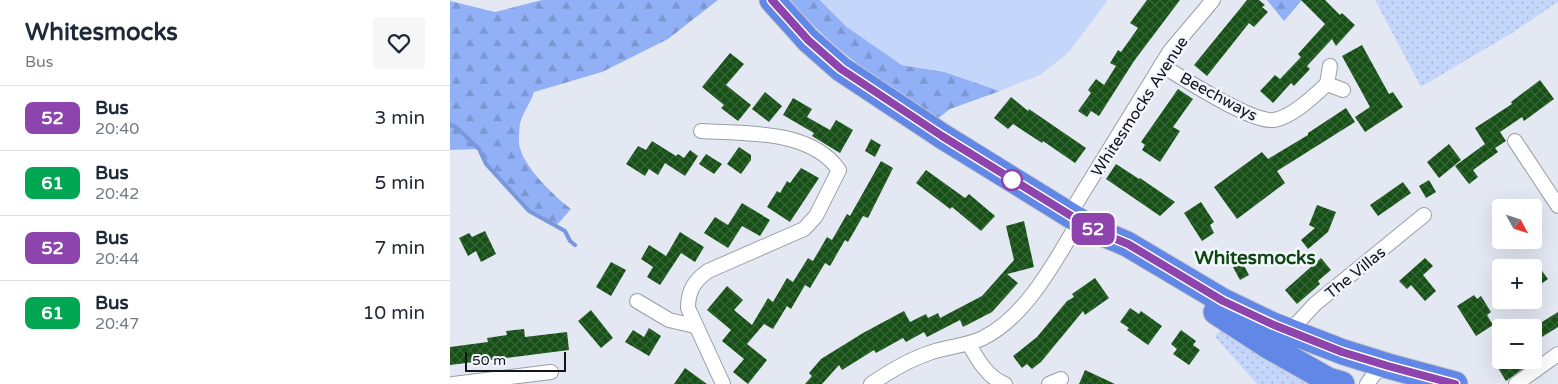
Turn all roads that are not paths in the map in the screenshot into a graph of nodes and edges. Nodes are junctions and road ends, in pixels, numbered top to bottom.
1 (772, 0) edge
2 (1213, 0) edge
3 (1161, 65) junction
4 (1330, 66) dead end
5 (1327, 84) junction
6 (1343, 90) dead end
7 (701, 131) dead end
8 (1515, 141) dead end
9 (1558, 206) edge
10 (1424, 216) dead end
11 (1081, 222) junction
12 (637, 301) dead end
13 (695, 326) junction
14 (1290, 331) junction
15 (969, 344) junction
16 (1558, 354) edge
17 (1388, 366) junction
18 (551, 372) dead end
19 (1418, 378) edge
20 (453, 384) edge
21 (722, 384) edge
22 (871, 384) edge
23 (1005, 384) edge
24 (1342, 384) edge
25 (1367, 384) edge
26 (1455, 384) edge
27 (1516, 384) edge

1 - 11 highway
2 - 3 street, Whitesmocks Avenue
3 - 5 street, Beechways
3 - 11 street, Whitesmocks Avenue
4 - 5 street
5 - 6 street
7 - 13 street
8 - 9 street
10 - 14 street, The Villas
11 - 14 highway
11 - 15 street, Whitesmocks Avenue
11 - 24 highway
12 - 13 street
13 - 21 street
14 - 17 highway
15 - 22 street, Whitesmocks Avenue
15 - 23 street
16 - 27 street
17 - 19 highway
17 - 25 street
18 - 20 street
19 - 26 highway

